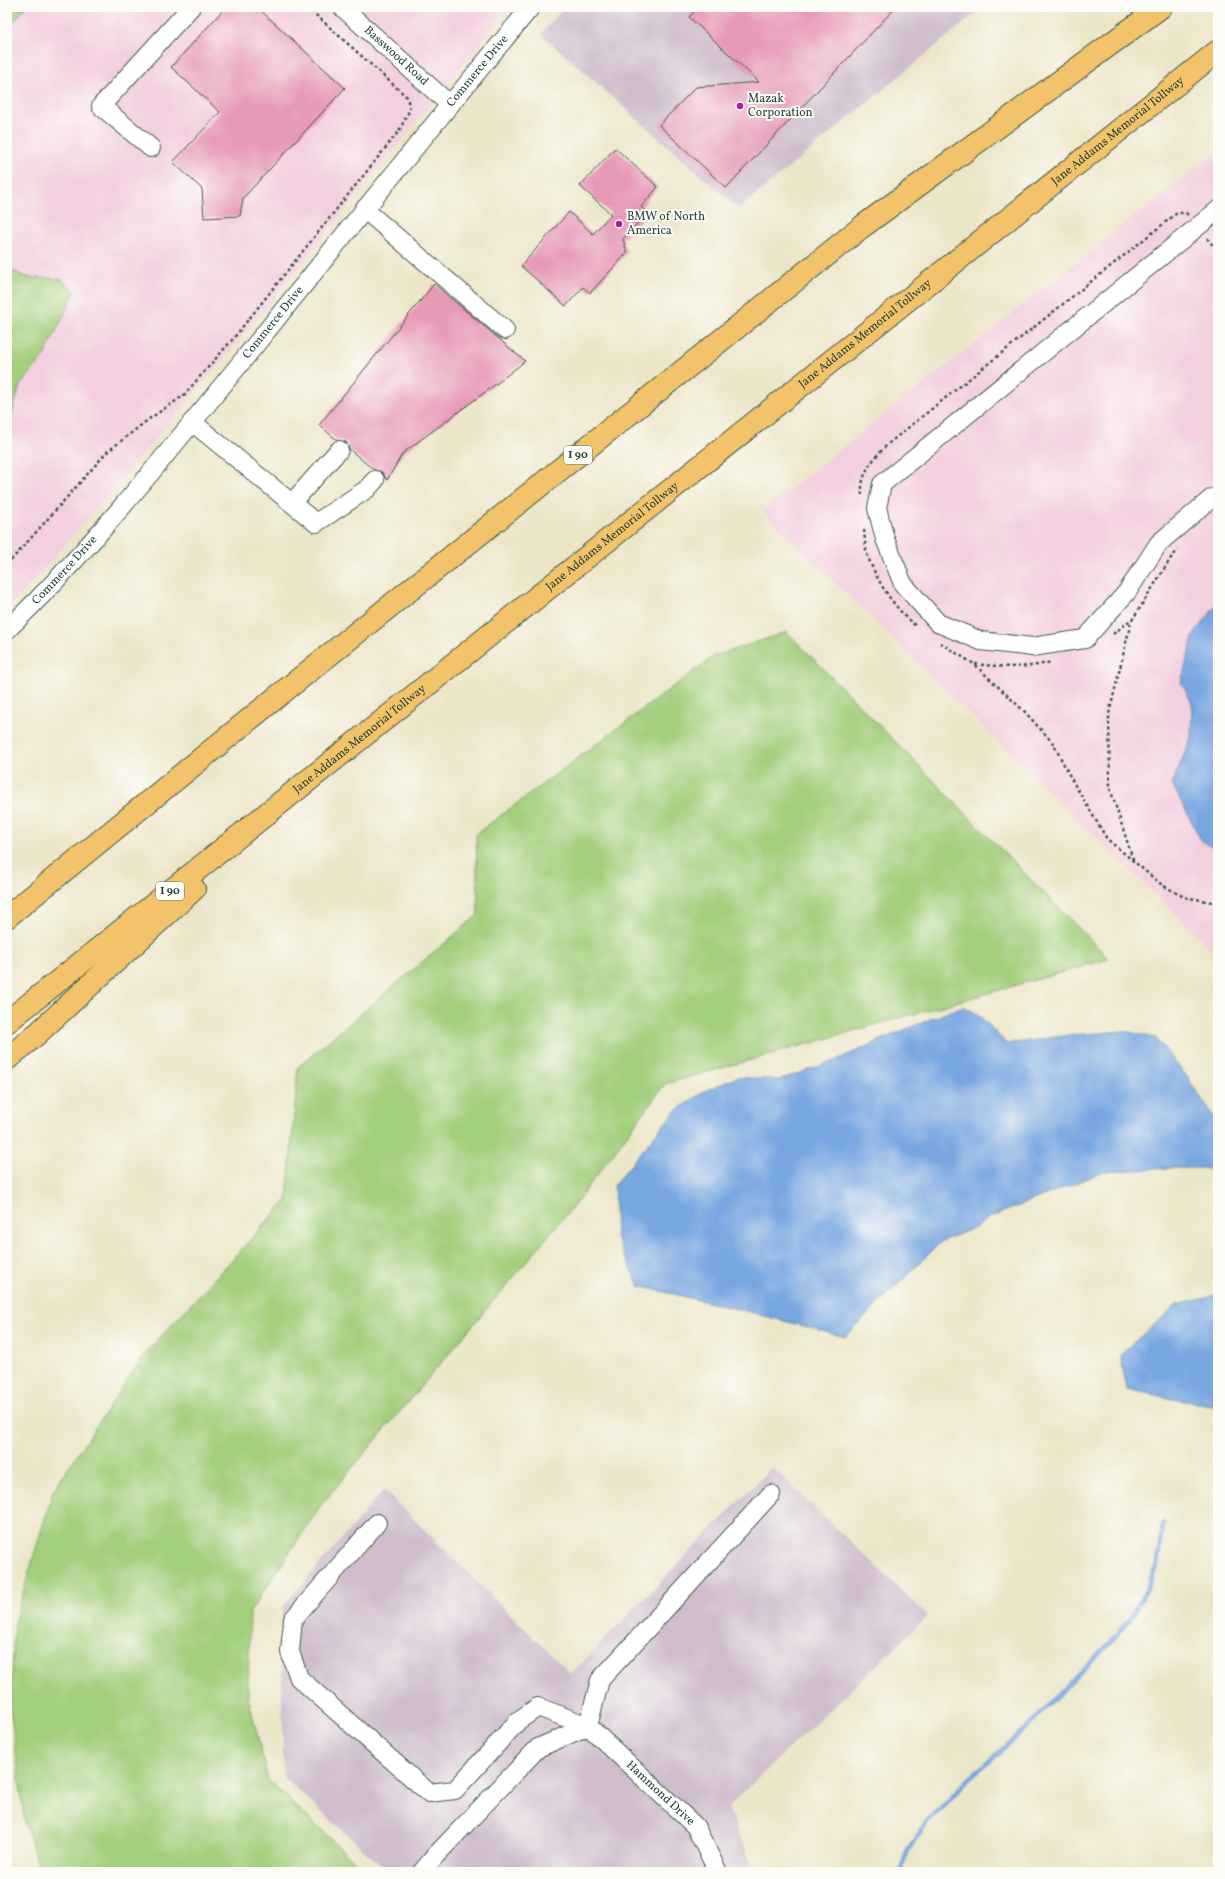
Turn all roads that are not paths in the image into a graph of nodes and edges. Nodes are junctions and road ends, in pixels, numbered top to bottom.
1 (191, 7) edge
2 (342, 7) edge
3 (531, 7) edge
4 (1161, 7) edge
5 (1218, 51) edge
6 (449, 104) junction
7 (151, 148) dead end
8 (364, 209) junction
9 (1218, 210) edge
10 (505, 330) dead end
11 (192, 422) junction
12 (339, 450) dead end
13 (375, 480) dead end
14 (1218, 497) edge
15 (292, 503) junction
16 (7, 630) edge
17 (333, 761) junction
18 (7, 917) edge
19 (7, 1022) edge
20 (7, 1059) edge
21 (771, 1494) dead end
22 (378, 1523) dead end
23 (588, 1726) junction
24 (422, 1872) edge
25 (718, 1872) edge

1 - 7 street
2 - 6 street, Basswood Road
3 - 6 street, Commerce Drive
4 - 18 highway, I 90
5 - 17 highway, Jane Addams Memorial Tollway / I 90
6 - 8 street, Commerce Drive
8 - 10 street
8 - 11 street, Commerce Drive
9 - 14 street
11 - 15 street
11 - 16 street, Commerce Drive
12 - 15 street
13 - 15 street
17 - 19 highway, Jane Addams Memorial Tollway / I 90
17 - 20 highway
21 - 23 street
22 - 23 street
23 - 24 street
23 - 25 street, Hammond Drive

